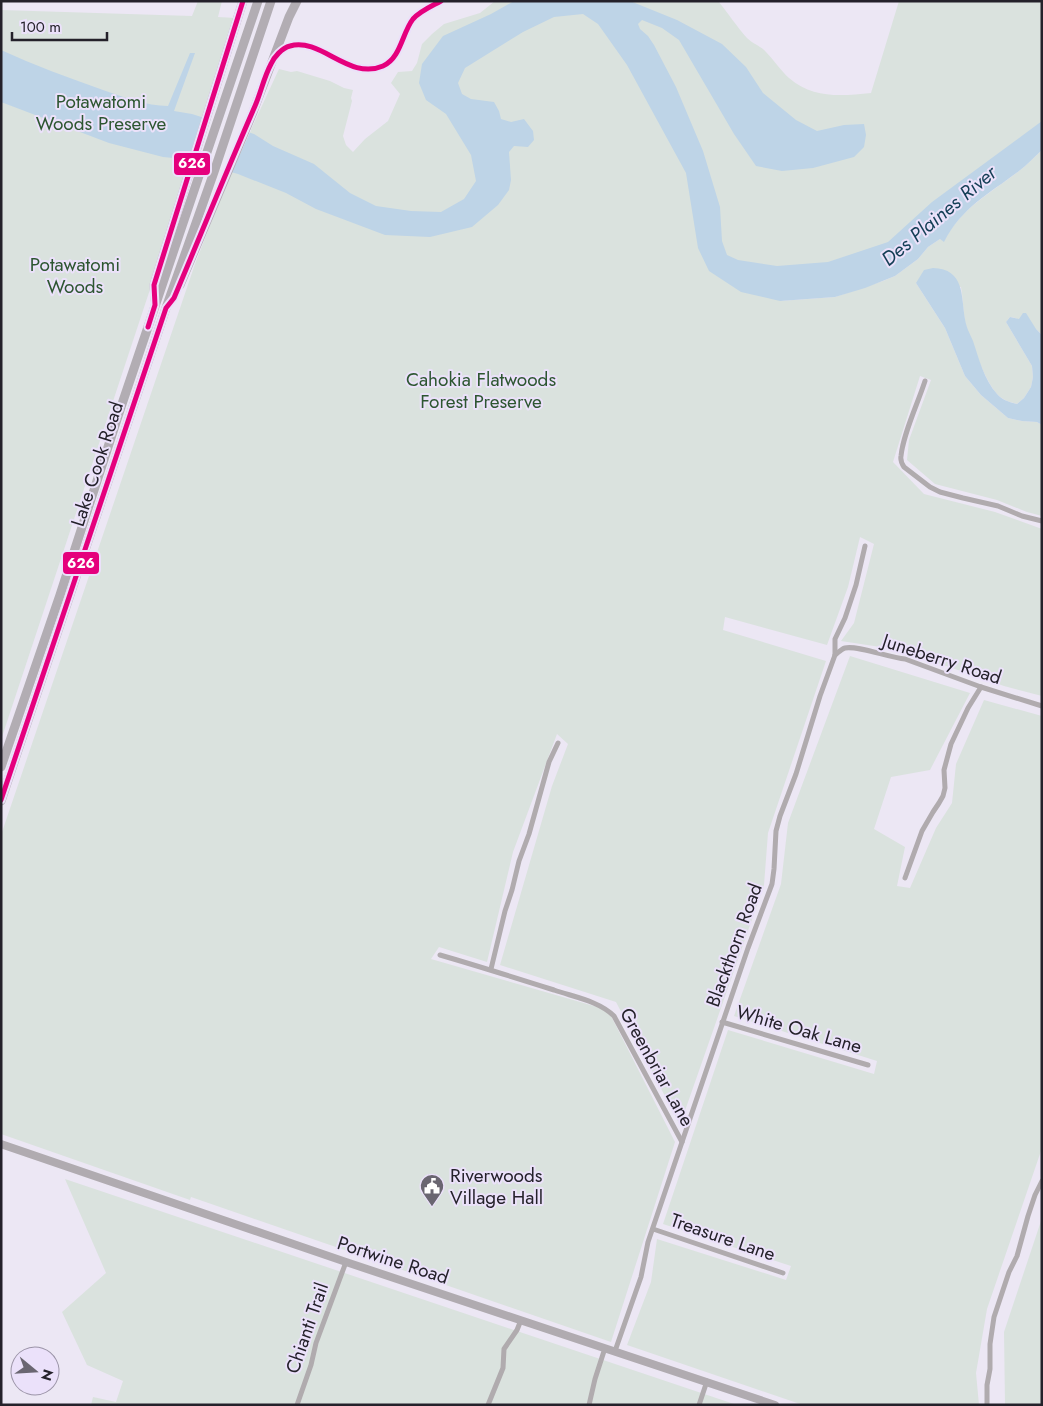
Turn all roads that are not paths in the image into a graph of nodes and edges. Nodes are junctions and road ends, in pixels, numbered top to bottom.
1 (243, 1) edge
2 (258, 1) edge
3 (271, 1) edge
4 (297, 1) edge
5 (442, 1) edge
6 (272, 60) junction
7 (155, 305) junction
8 (166, 308) junction
9 (924, 381) dead end
10 (1042, 521) edge
11 (865, 546) dead end
12 (835, 655) junction
13 (981, 688) junction
14 (1042, 706) edge
15 (558, 743) dead end
16 (1, 766) edge
17 (1, 801) edge
18 (905, 878) dead end
19 (440, 956) dead end
20 (491, 969) junction
21 (722, 1022) junction
22 (868, 1065) dead end
23 (682, 1142) junction
24 (1, 1144) edge
25 (1042, 1181) edge
26 (653, 1229) junction
27 (346, 1262) junction
28 (783, 1273) dead end
29 (520, 1320) junction
30 (604, 1348) junction
31 (614, 1351) junction
32 (707, 1381) junction
33 (297, 1405) edge
34 (488, 1405) edge
35 (589, 1405) edge
36 (700, 1405) edge
37 (775, 1405) edge
38 (987, 1405) edge

1 - 7 main road
2 - 7 main road, Lake Cook Road
3 - 8 main road
4 - 6 main road
5 - 6 street
6 - 8 main road
7 - 16 main road, Lake Cook Road
8 - 17 main road, Lake Cook Road
9 - 10 street
11 - 12 street, Blackthorn Road
12 - 13 street, Juneberry Road
12 - 21 street, Blackthorn Road
13 - 14 street, Juneberry Road
13 - 18 street
15 - 20 street
19 - 20 street, Greenbriar Lane
20 - 23 street, Greenbriar Lane
21 - 22 street, White Oak Lane
21 - 23 street, Blackthorn Road
23 - 26 street, Blackthorn Road
24 - 27 street, Portwine Road
25 - 38 street
26 - 28 street, Treasure Lane
26 - 31 street, Blackthorn Road
27 - 29 street, Portwine Road
27 - 33 street, Chianti Trail
29 - 30 street, Portwine Road
29 - 34 street
30 - 31 street, Portwine Road
30 - 35 street
31 - 32 street, Portwine Road
32 - 36 street
32 - 37 street, Portwine Road

